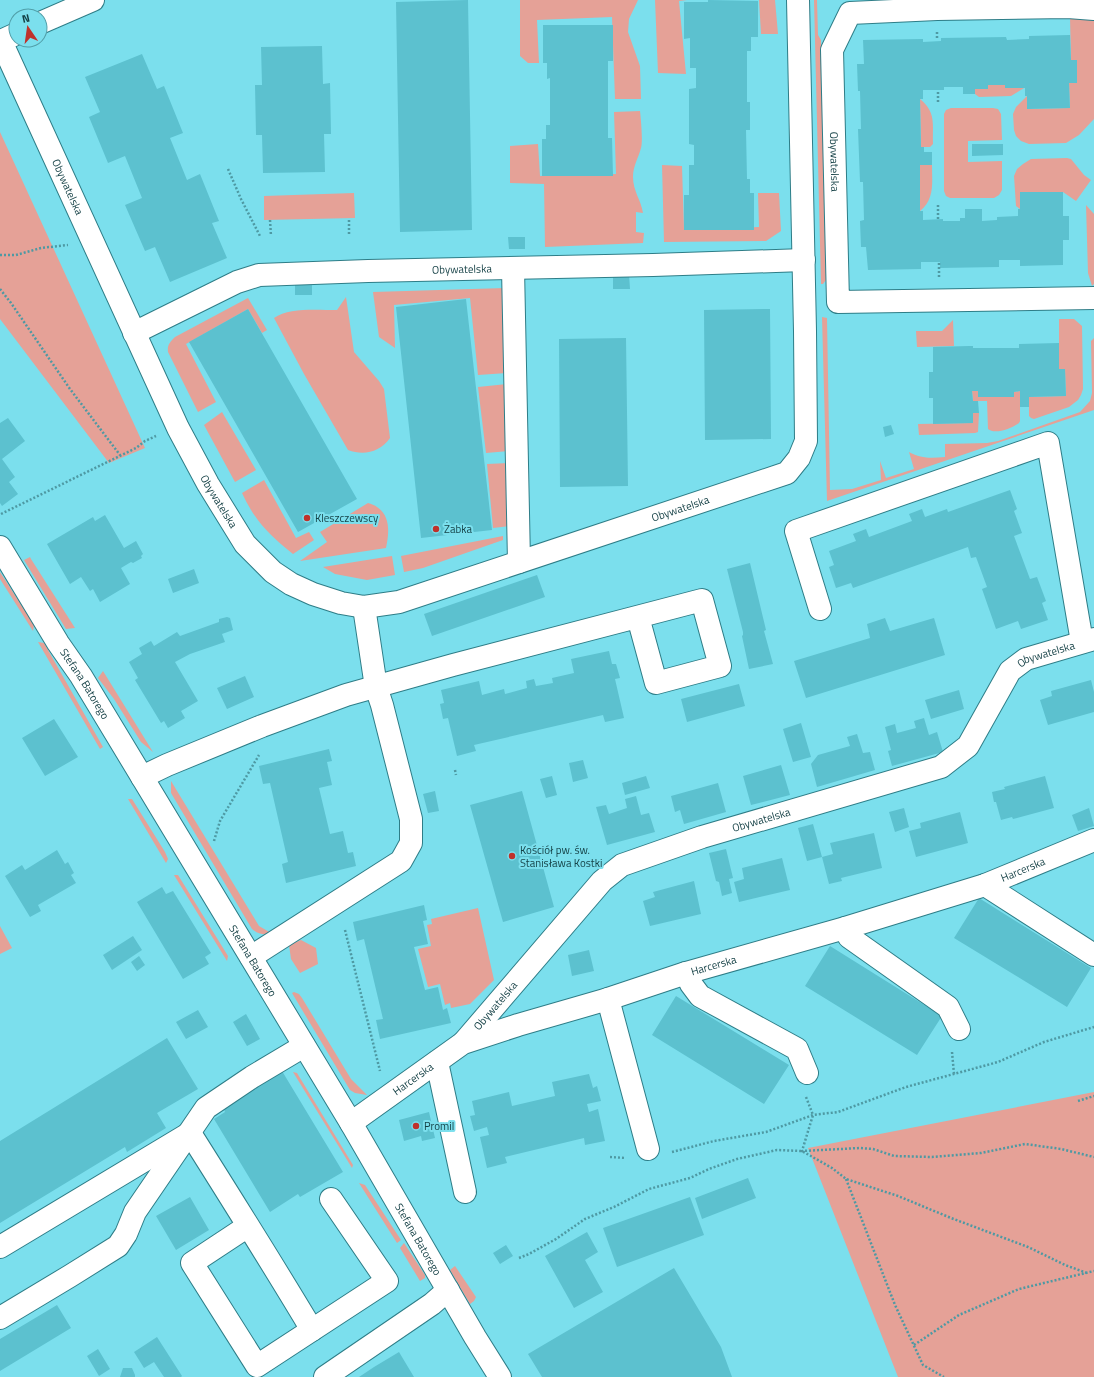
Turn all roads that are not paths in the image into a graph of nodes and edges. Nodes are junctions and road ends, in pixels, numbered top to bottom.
1 (93, 0) edge
2 (798, 0) edge
3 (1094, 9) edge
4 (48, 20) edge
5 (6, 38) edge
6 (804, 260) junction
7 (514, 268) junction
8 (1094, 298) edge
9 (134, 333) junction
10 (0, 547) edge
11 (519, 562) junction
12 (364, 607) junction
13 (820, 609) dead end
14 (638, 617) dead end
15 (1088, 641) edge
16 (376, 687) junction
17 (142, 777) junction
18 (1094, 840) edge
19 (985, 885) junction
20 (845, 928) junction
21 (1094, 955) edge
22 (251, 957) junction
23 (686, 973) junction
24 (608, 999) junction
25 (960, 1029) dead end
26 (463, 1043) junction
27 (304, 1046) junction
28 (437, 1062) junction
29 (806, 1073) dead end
30 (351, 1123) junction
31 (190, 1132) junction
32 (641, 1154) road end
33 (465, 1192) dead end
34 (331, 1199) dead end
35 (248, 1226) junction
36 (0, 1247) edge
37 (448, 1290) junction
38 (0, 1318) edge
39 (312, 1330) junction
40 (325, 1377) edge
41 (500, 1377) edge

1 - 4 street
2 - 6 street, Obywatelska
3 - 8 street, Obywatelska
5 - 9 street, Obywatelska
6 - 7 street, Obywatelska
6 - 11 street, Obywatelska
7 - 9 street, Obywatelska
7 - 11 street
9 - 12 street, Obywatelska
10 - 17 street, Stefana Batorego
11 - 12 street, Obywatelska
12 - 16 street
13 - 15 street, Obywatelska
14 - 16 street
15 - 26 street, Obywatelska
16 - 17 street
16 - 22 street
17 - 22 street, Stefana Batorego
18 - 19 street, Harcerska
19 - 20 street, Harcerska
19 - 21 street
20 - 23 street, Harcerska
20 - 25 street
22 - 27 street, Stefana Batorego
23 - 24 street, Harcerska
23 - 29 street
24 - 26 street, Harcerska
24 - 32 street
26 - 28 street, Harcerska
27 - 30 street, Stefana Batorego
27 - 31 street
28 - 30 street, Harcerska
28 - 33 street
30 - 37 street, Stefana Batorego
31 - 35 street
31 - 36 street
31 - 38 street
34 - 39 street
35 - 39 street
35 - 39 street
37 - 40 street
37 - 41 street, Stefana Batorego

